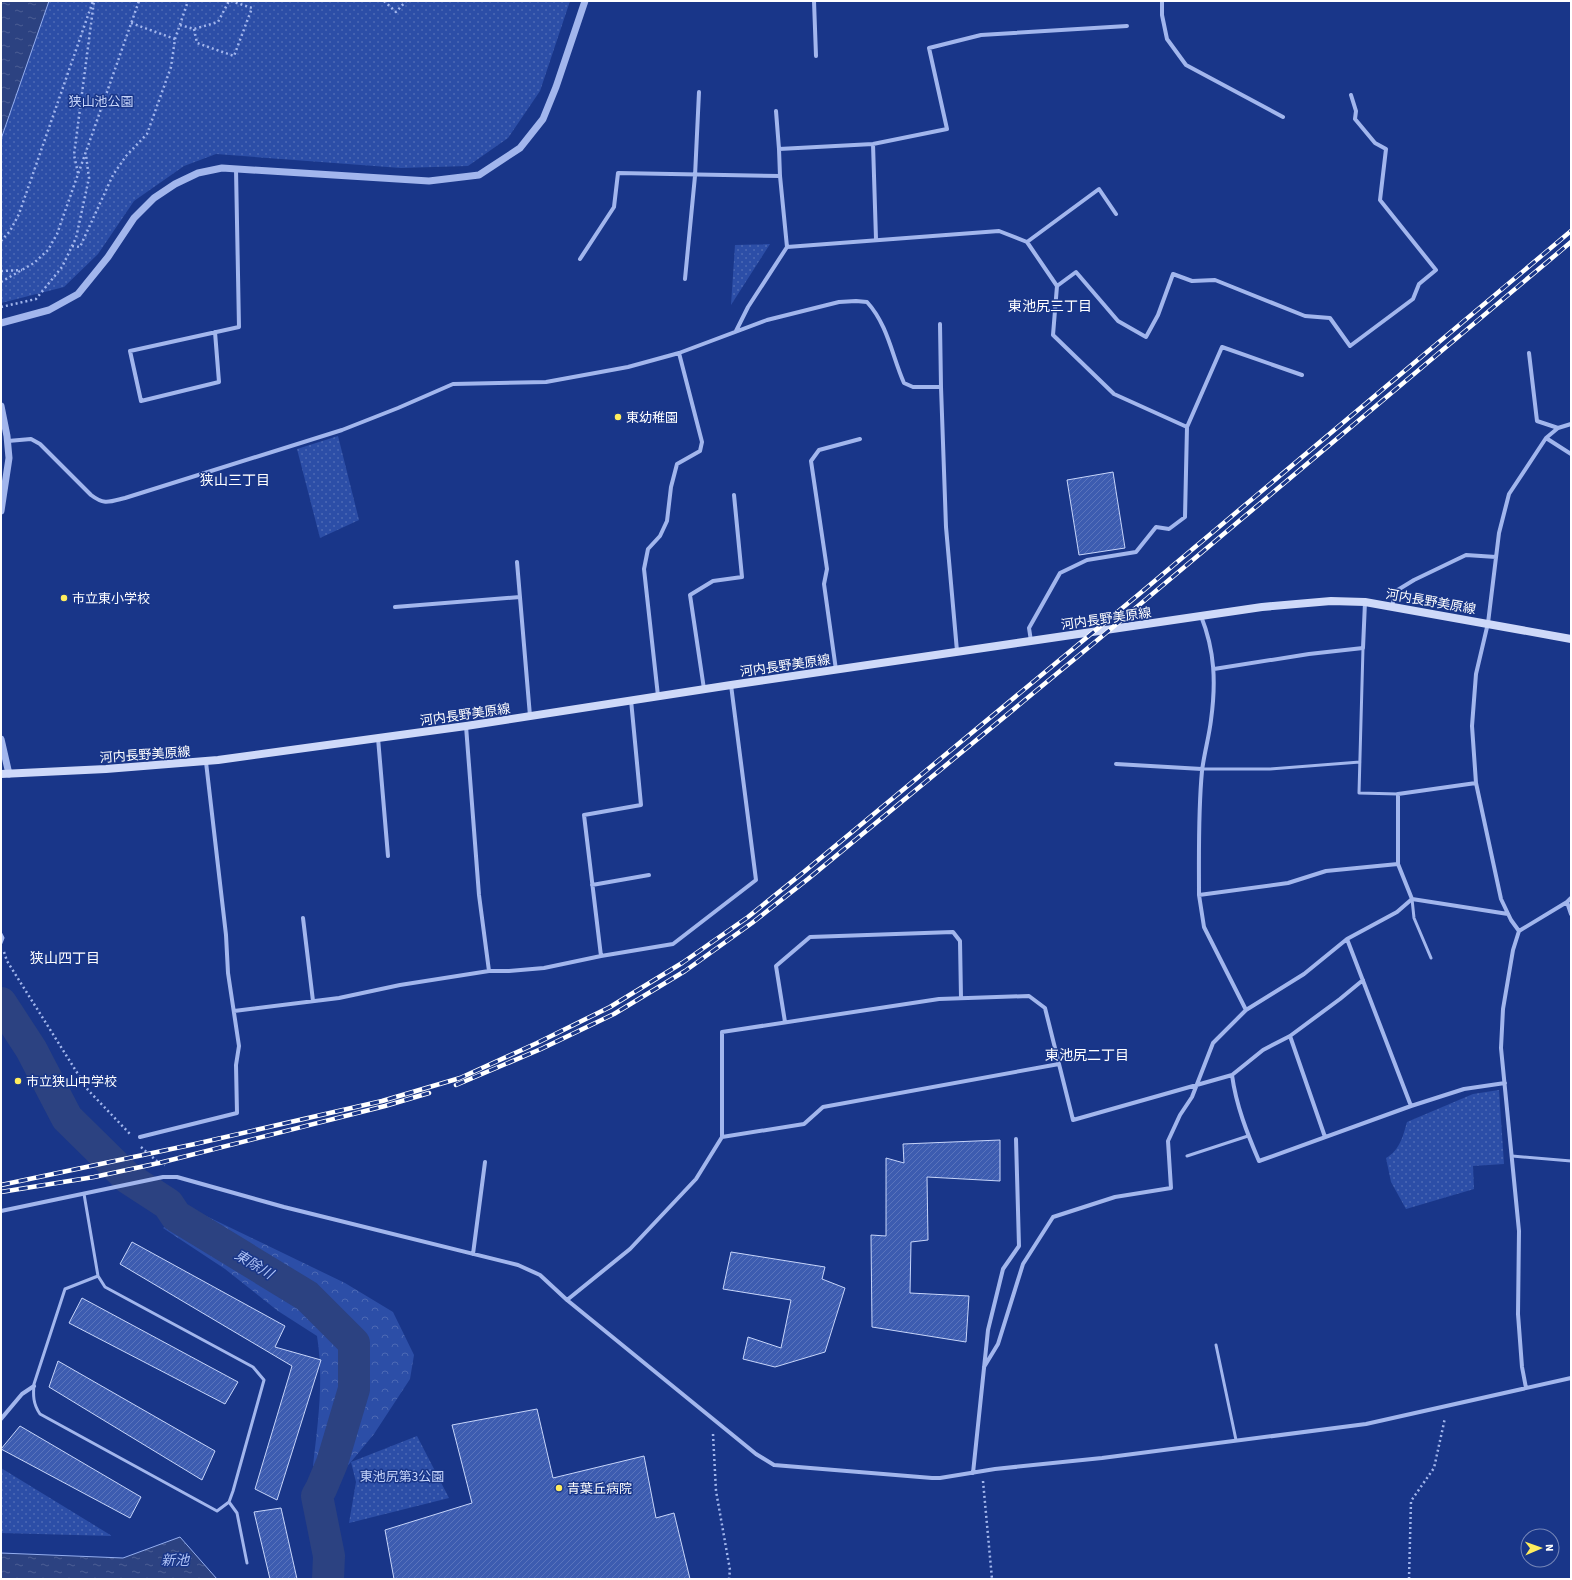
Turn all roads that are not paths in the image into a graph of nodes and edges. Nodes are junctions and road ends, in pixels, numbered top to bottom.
1 (585, 1) edge
2 (814, 1) edge
3 (1162, 1) edge
4 (1127, 26) dead end
5 (816, 56) dead end
6 (699, 92) dead end
7 (1351, 95) dead end
8 (776, 111) dead end
9 (1283, 117) dead end
10 (873, 144) junction
11 (779, 149) junction
12 (236, 169) junction
13 (695, 176) junction
14 (780, 176) junction
15 (1116, 214) dead end
16 (876, 239) junction
17 (1027, 242) junction
18 (787, 247) junction
19 (580, 259) dead end
20 (685, 279) dead end
21 (1057, 286) junction
22 (1, 323) edge
23 (940, 324) dead end
24 (736, 331) junction
25 (215, 332) junction
26 (679, 353) junction
27 (1529, 353) dead end
28 (1302, 375) dead end
29 (941, 387) junction
30 (1, 406) edge
31 (1571, 424) edge
32 (1187, 427) junction
33 (1558, 428) junction
34 (1546, 438) junction
35 (860, 439) dead end
36 (8, 441) junction
37 (1571, 454) edge
38 (734, 495) dead end
39 (1, 511) edge
40 (1496, 557) junction
41 (517, 562) dead end
42 (520, 597) junction
43 (1365, 602) junction
44 (1392, 606) junction
45 (396, 608) dead end
46 (1201, 616) junction
47 (1488, 623) junction
48 (1571, 639) edge
49 (1031, 641) junction
50 (1363, 648) junction
51 (957, 652) junction
52 (836, 670) junction
53 (1214, 670) junction
54 (730, 685) junction
55 (704, 689) junction
56 (658, 696) junction
57 (631, 700) junction
58 (530, 716) junction
59 (466, 726) junction
60 (378, 738) junction
61 (1, 739) edge
62 (206, 762) junction
63 (1360, 762) junction
64 (1116, 764) dead end
65 (1202, 769) junction
66 (5, 774) edge
67 (1476, 783) junction
68 (1398, 794) junction
69 (388, 856) dead end
70 (1398, 864) junction
71 (649, 876) dead end
72 (592, 885) junction
73 (1199, 896) junction
74 (1571, 898) edge
75 (1412, 899) junction
76 (1567, 902) junction
77 (1508, 914) junction
78 (1571, 914) edge
79 (303, 918) dead end
80 (1519, 931) junction
81 (1, 934) edge
82 (1347, 939) junction
83 (1, 943) edge
84 (601, 956) junction
85 (1431, 958) dead end
86 (489, 971) junction
87 (1362, 980) junction
88 (961, 998) junction
89 (313, 1001) junction
90 (1246, 1010) junction
91 (234, 1011) junction
92 (785, 1022) junction
93 (1290, 1036) junction
94 (1059, 1064) junction
95 (1232, 1075) junction
96 (1504, 1083) junction
97 (1197, 1085) junction
98 (1411, 1106) junction
99 (1248, 1136) junction
100 (140, 1137) dead end
101 (722, 1137) junction
102 (1325, 1137) junction
103 (1016, 1139) dead end
104 (1187, 1156) dead end
105 (1512, 1156) junction
106 (1571, 1161) edge
107 (485, 1162) dead end
108 (84, 1194) junction
109 (1, 1212) edge
110 (473, 1254) junction
111 (98, 1276) junction
112 (566, 1300) junction
113 (1216, 1345) dead end
114 (984, 1366) junction
115 (1571, 1378) edge
116 (34, 1386) junction
117 (1526, 1388) junction
118 (1, 1412) edge
119 (6, 1413) junction
120 (1, 1419) edge
121 (1236, 1440) junction
122 (973, 1472) junction
123 (229, 1502) junction
124 (247, 1563) dead end

1 - 12 street
2 - 5 street
3 - 9 street
4 - 10 street
6 - 13 street
7 - 21 street
8 - 11 street
10 - 11 street
10 - 16 street
11 - 14 street
12 - 22 street
12 - 25 street
13 - 14 street
13 - 19 street
13 - 20 street
14 - 18 street
15 - 17 street
16 - 17 street
16 - 18 street
17 - 21 street
18 - 24 street
21 - 32 street
23 - 29 street
24 - 26 street
24 - 29 street
25 - 25 street
26 - 36 street
26 - 56 street
27 - 33 street
28 - 32 street
29 - 51 street
30 - 36 street
31 - 33 street
32 - 49 street
33 - 34 street
34 - 37 street
34 - 40 street
35 - 52 street
36 - 39 street
38 - 55 street
40 - 44 street
40 - 47 street
41 - 42 street
42 - 45 street
42 - 58 street
43 - 44 main road, 河内長野美原線
43 - 46 main road, 河内長野美原線
43 - 50 street
44 - 47 main road, 河内長野美原線
46 - 49 main road, 河内長野美原線
46 - 53 street
47 - 48 main road, 河内長野美原線
47 - 67 street
49 - 51 main road, 河内長野美原線
50 - 53 street
50 - 63 lane
51 - 52 main road, 河内長野美原線
52 - 54 main road, 河内長野美原線
53 - 65 street
54 - 55 main road, 河内長野美原線
54 - 84 street
55 - 56 main road, 河内長野美原線
56 - 57 main road, 河内長野美原線
57 - 58 main road, 河内長野美原線
57 - 72 street
58 - 59 main road, 河内長野美原線
59 - 60 main road, 河内長野美原線
59 - 86 street
60 - 62 main road, 河内長野美原線
60 - 69 street
61 - 66 street
62 - 66 main road, 河内長野美原線
62 - 91 street
63 - 65 lane
63 - 68 lane
64 - 65 street
65 - 73 street
67 - 68 street
67 - 77 street
68 - 70 street
70 - 73 street
70 - 75 street
71 - 72 street
72 - 84 street
73 - 90 street
74 - 76 street
75 - 77 street
75 - 82 street
75 - 85 lane
76 - 78 street
76 - 80 street
77 - 80 street
79 - 89 street
80 - 96 street
81 - 83 lane
82 - 87 street
82 - 90 street
84 - 86 street
86 - 89 street
87 - 93 street
87 - 98 street
88 - 92 street
88 - 92 street
88 - 94 street
89 - 91 street
90 - 97 street
91 - 100 street
92 - 101 street
93 - 95 street
93 - 102 street
94 - 97 street
94 - 101 street
95 - 97 street
95 - 99 street
96 - 98 street
96 - 105 street
97 - 114 street
98 - 102 street
99 - 102 street
99 - 104 lane
101 - 112 street
103 - 114 street
105 - 106 lane
105 - 117 street
107 - 110 street
108 - 109 street
108 - 110 street
108 - 111 lane
110 - 112 street
111 - 116 lane
111 - 123 lane
112 - 122 street
113 - 121 lane
114 - 122 street
115 - 117 street
116 - 119 street
116 - 123 lane
117 - 121 street
118 - 119 street
119 - 120 street
121 - 122 street
123 - 124 lane

